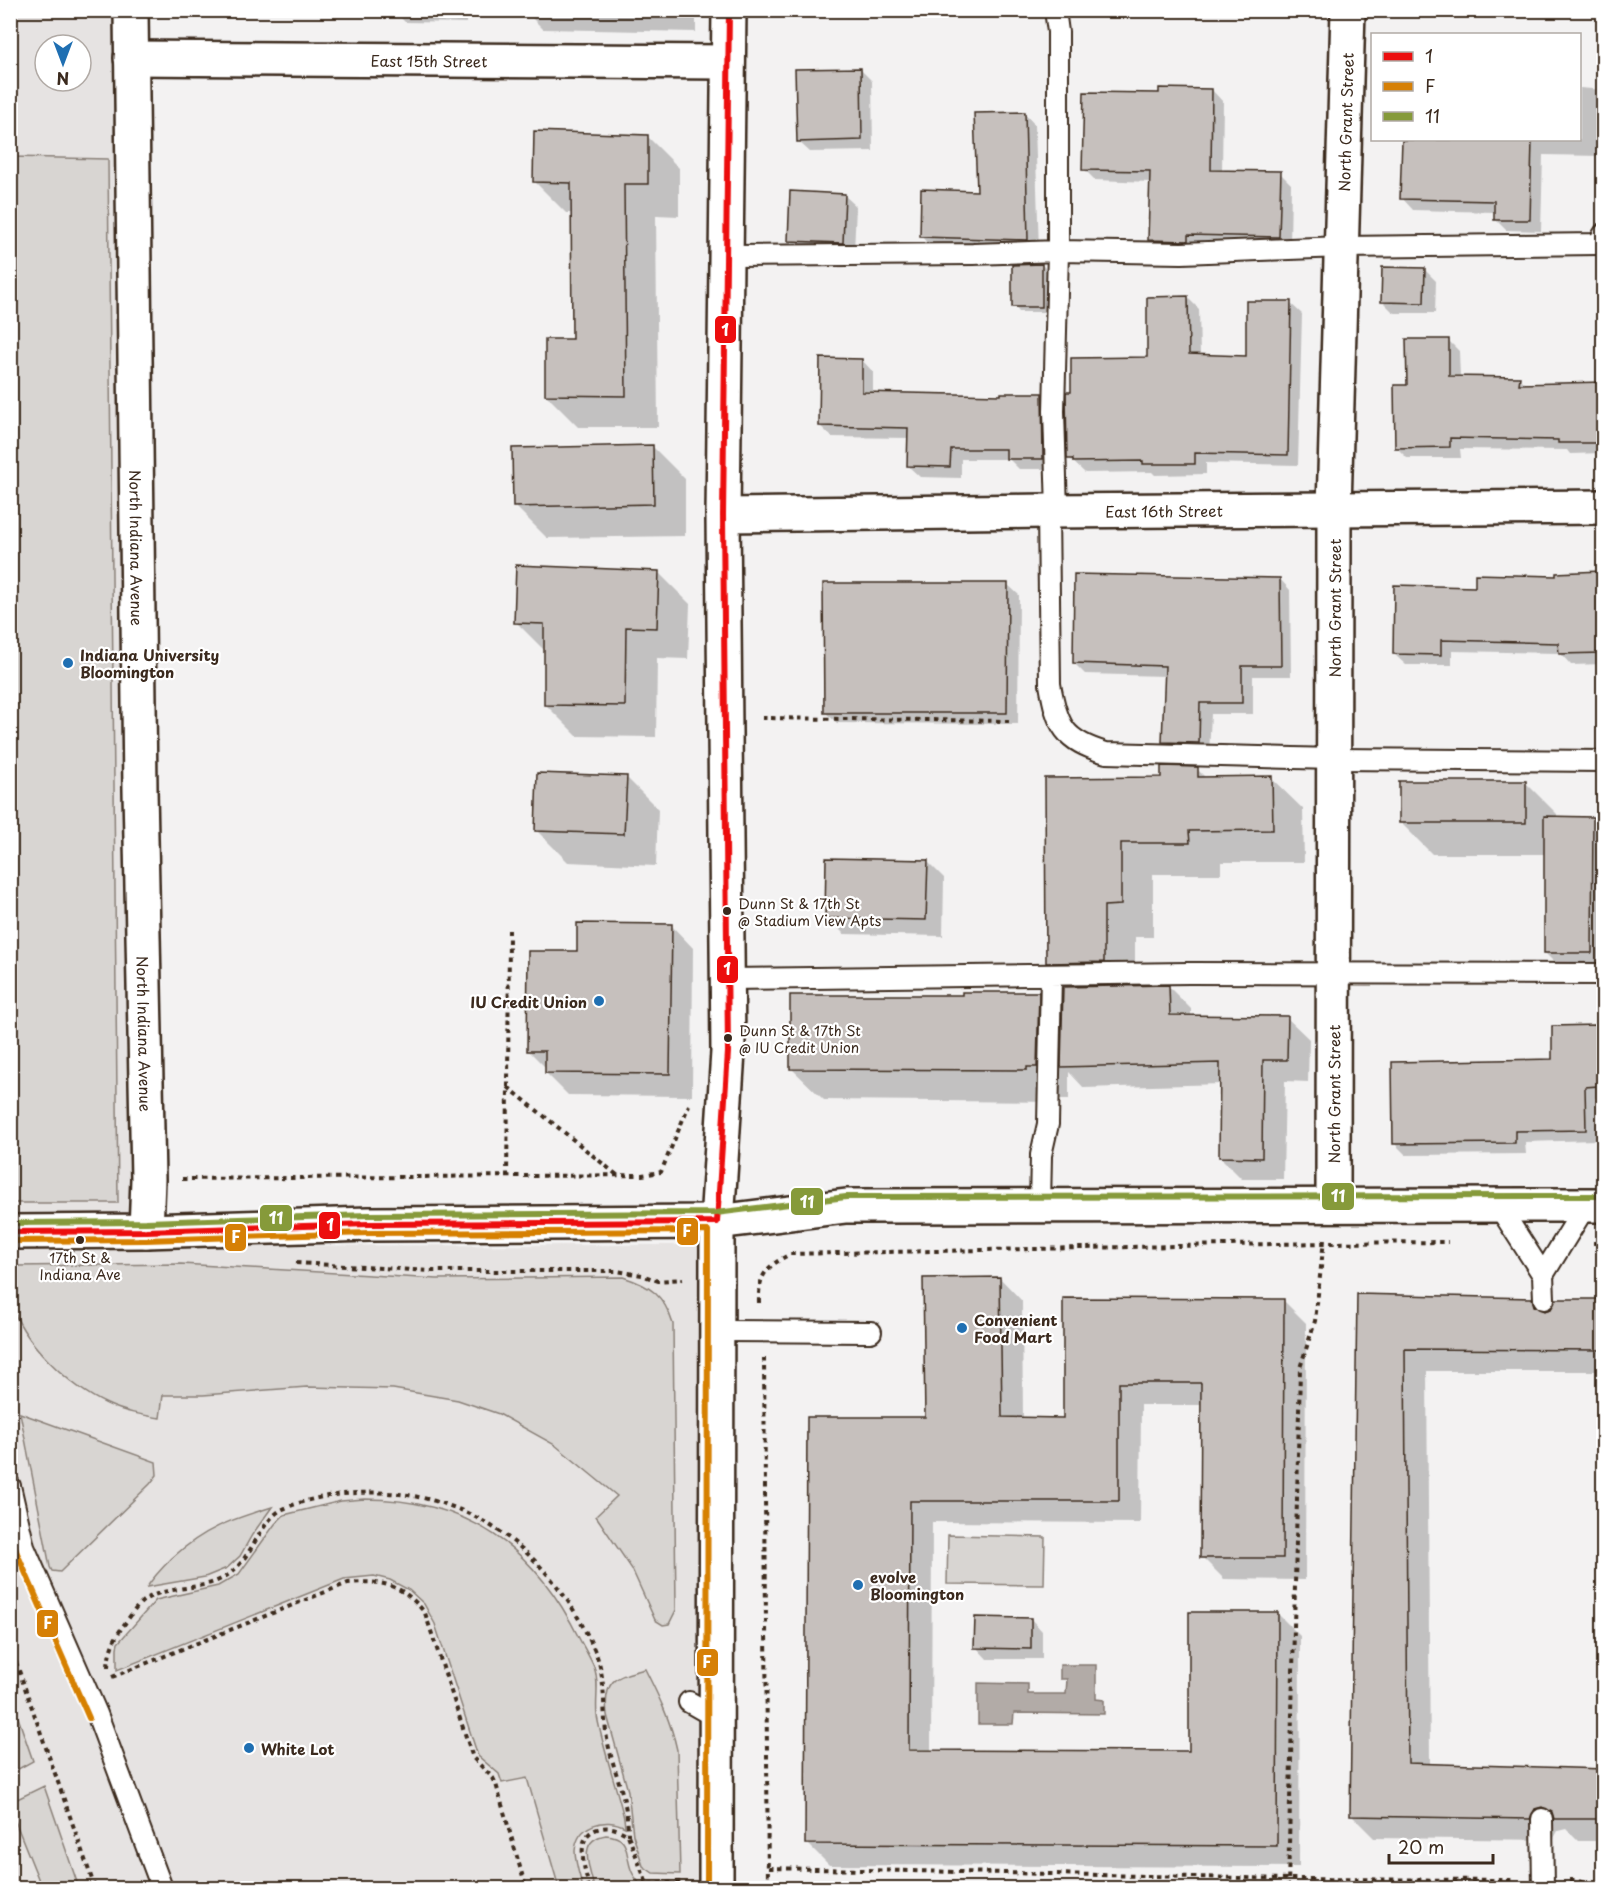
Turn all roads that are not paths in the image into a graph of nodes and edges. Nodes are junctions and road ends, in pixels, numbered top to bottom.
1 (131, 10) edge
2 (729, 10) edge
3 (1055, 10) edge
4 (1348, 10) edge
5 (131, 58) junction
6 (728, 62) junction
7 (1602, 241) edge
8 (1342, 248) junction
9 (1058, 251) junction
10 (727, 256) junction
11 (1604, 507) edge
12 (1334, 508) junction
13 (1053, 511) junction
14 (723, 515) junction
15 (1334, 759) junction
16 (1604, 761) edge
17 (1604, 974) edge
18 (1051, 975) junction
19 (1334, 975) junction
20 (728, 979) junction
21 (1040, 1205) junction
22 (1333, 1205) junction
23 (1498, 1205) junction
24 (1595, 1205) edge
25 (717, 1221) junction
26 (146, 1231) junction
27 (10, 1232) edge
28 (1543, 1275) junction
29 (1544, 1299) dead end
30 (717, 1330) junction
31 (871, 1332) dead end
32 (10, 1486) edge
33 (689, 1702) dead end
34 (717, 1718) junction
35 (1542, 1819) dead end
36 (703, 1885) edge
37 (1543, 1885) edge
38 (162, 1888) edge

1 - 5 street, North Indiana Avenue
2 - 6 street
3 - 9 lane
4 - 8 street, North Grant Street
5 - 6 street, East 15th Street
5 - 26 street, North Indiana Avenue
6 - 10 street
7 - 8 lane
8 - 9 lane
8 - 12 street, North Grant Street
9 - 10 lane
9 - 13 lane
10 - 14 street
11 - 12 street, East 16th Street
12 - 13 street, East 16th Street
12 - 15 street, North Grant Street
13 - 14 street, East 16th Street
13 - 15 lane
14 - 20 street
15 - 16 lane
15 - 19 street, North Grant Street
17 - 19 lane
18 - 19 lane
18 - 20 lane
18 - 21 lane
19 - 22 street, North Grant Street
20 - 25 street
21 - 22 street
21 - 25 street
22 - 23 street
23 - 24 street
23 - 28 lane
24 - 28 lane
25 - 26 street
25 - 30 street
26 - 27 street
28 - 29 lane
30 - 31 lane
30 - 34 street
32 - 38 lane
33 - 34 lane
34 - 36 street
35 - 37 lane

